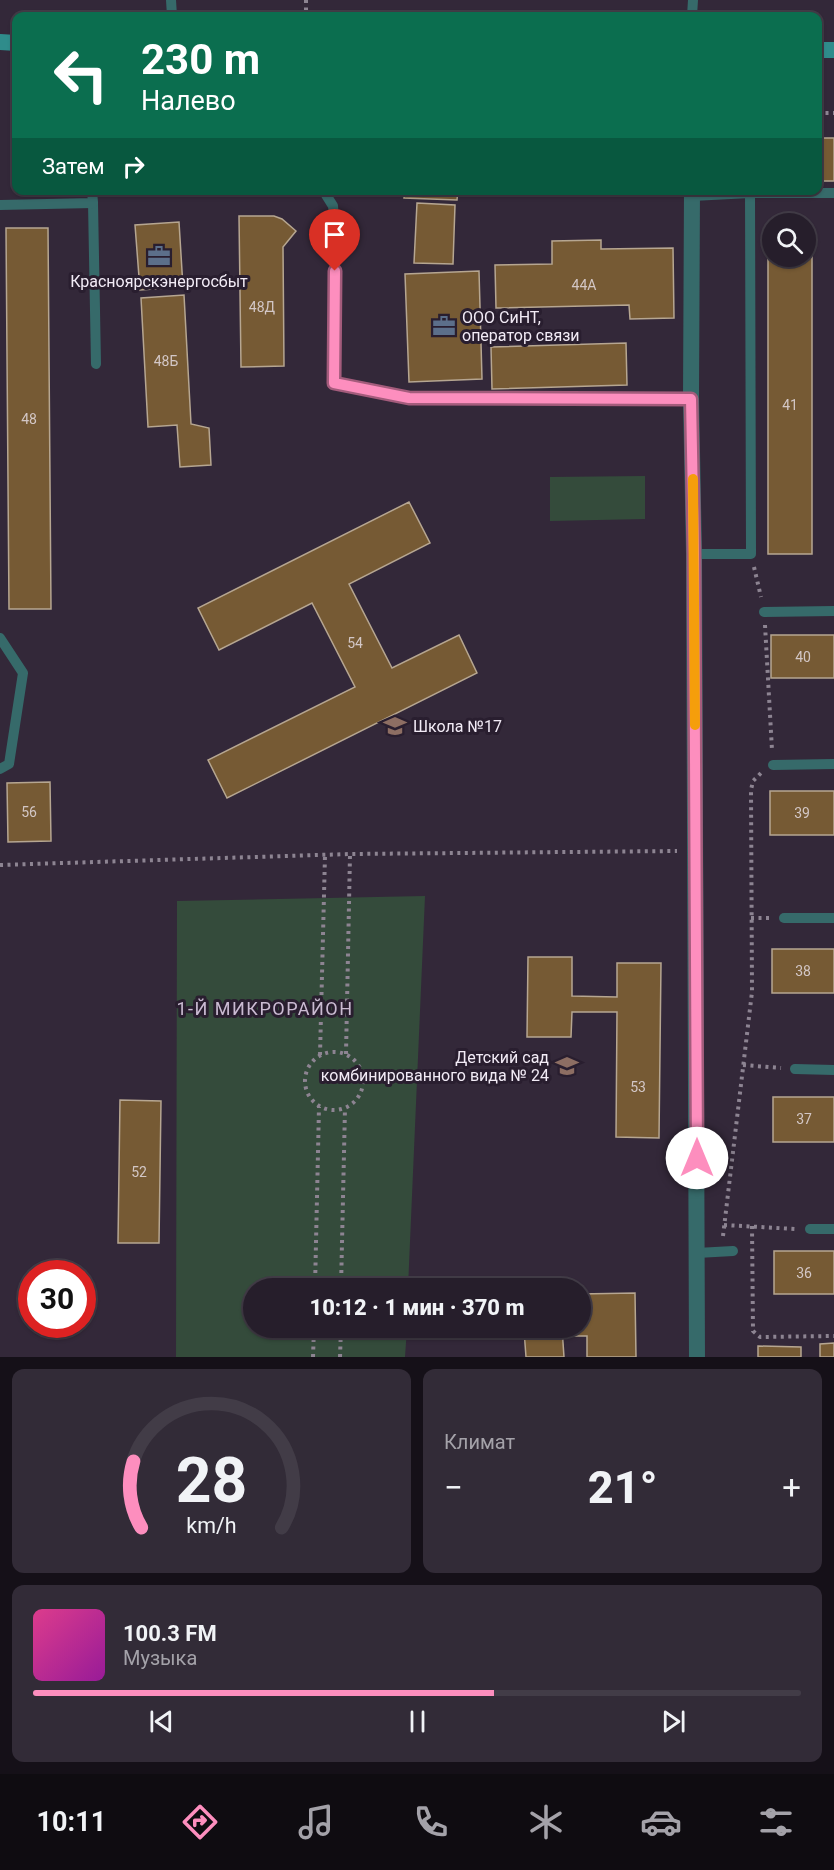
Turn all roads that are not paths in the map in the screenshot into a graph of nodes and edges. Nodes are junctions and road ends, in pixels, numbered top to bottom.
1 (92, 195) edge
2 (326, 195) edge
3 (692, 195) edge
4 (750, 195) edge
5 (93, 203) junction
6 (0, 205) edge
7 (96, 364) dead end
8 (691, 399) junction
9 (694, 554) junction
10 (834, 611) edge
11 (764, 612) road end
12 (0, 638) edge
13 (834, 764) edge
14 (772, 765) road end
15 (0, 769) edge
16 (784, 918) dead end
17 (834, 918) edge
18 (795, 1069) road end
19 (834, 1070) edge
20 (810, 1229) road end
21 (834, 1229) edge
22 (734, 1251) dead end
23 (697, 1253) junction
24 (697, 1357) edge

1 - 5 lane
2 - 8 lane
3 - 8 street
4 - 9 lane
5 - 6 lane
5 - 7 lane
8 - 9 street
9 - 23 street
10 - 11 lane
12 - 15 lane
13 - 14 lane
16 - 17 lane
18 - 19 lane
20 - 21 lane
22 - 23 lane
23 - 24 street

